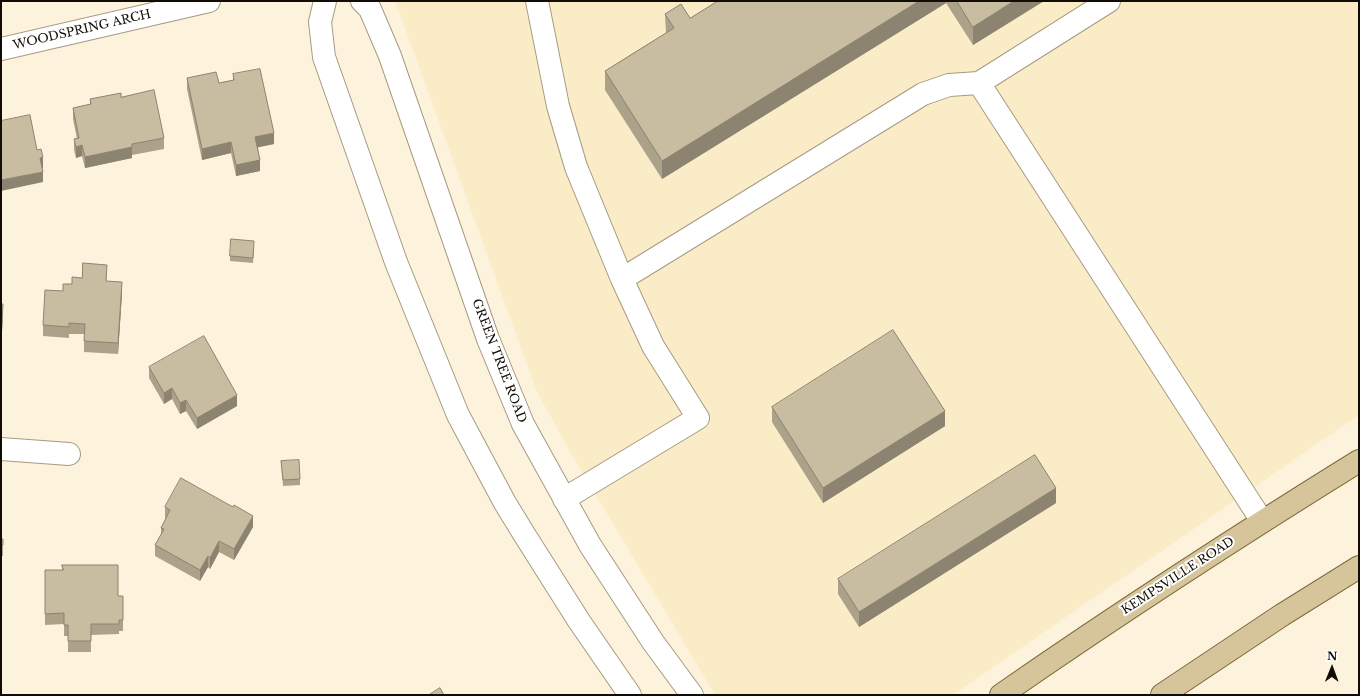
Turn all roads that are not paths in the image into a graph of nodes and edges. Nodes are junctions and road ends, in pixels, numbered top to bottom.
1 (210, 1) edge
2 (325, 1) edge
3 (362, 1) edge
4 (537, 1) edge
5 (1109, 1) edge
6 (1, 49) edge
7 (979, 83) junction
8 (622, 278) junction
9 (1, 449) edge
10 (69, 454) dead end
11 (1359, 461) edge
12 (564, 498) junction
13 (1262, 521) junction
14 (1359, 567) edge
15 (630, 695) edge
16 (692, 695) edge
17 (1001, 695) edge
18 (1162, 695) edge

1 - 6 street, WOODSPRING ARCH
2 - 15 street
3 - 12 street, GREEN TREE ROAD
4 - 8 street
5 - 7 street
7 - 8 street
7 - 13 street
8 - 12 street
9 - 10 street
11 - 13 main road, KEMPSVILLE ROAD
12 - 16 street, GREEN TREE ROAD
13 - 17 main road, KEMPSVILLE ROAD
14 - 18 main road

